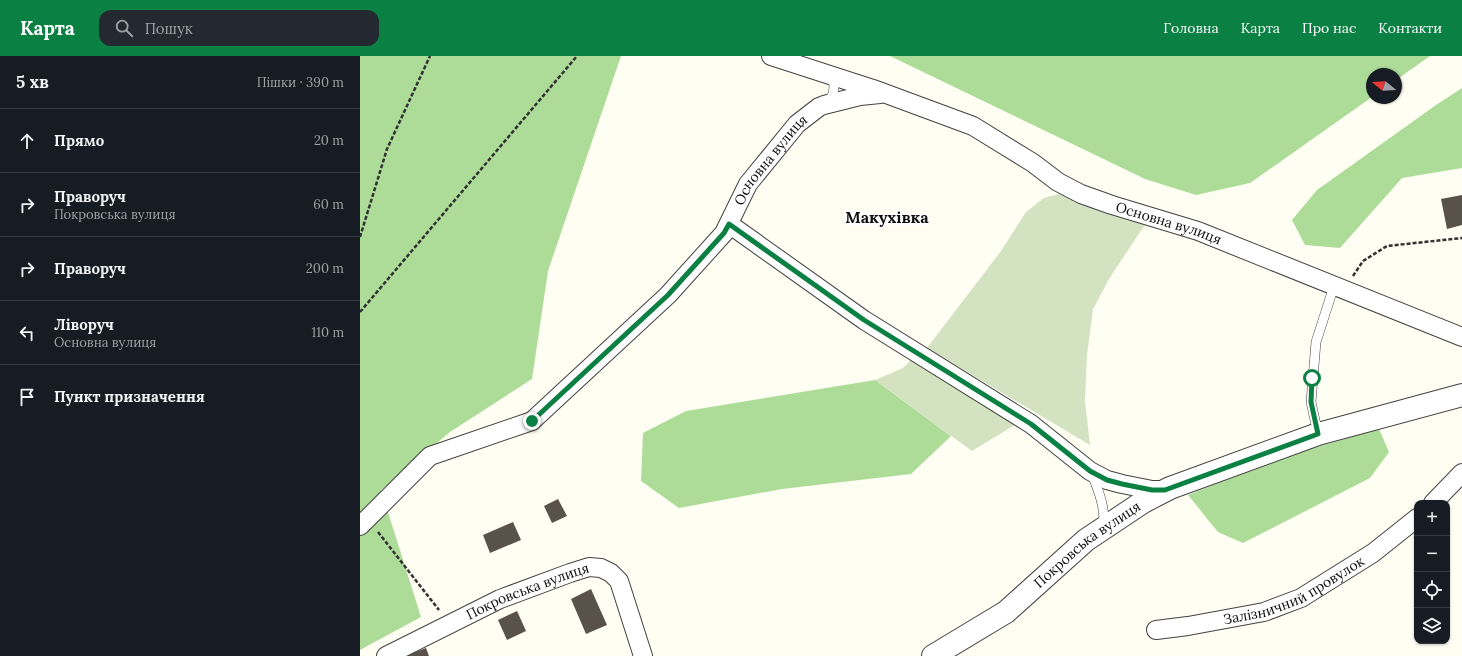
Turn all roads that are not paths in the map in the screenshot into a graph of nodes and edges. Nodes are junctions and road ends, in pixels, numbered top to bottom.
1 (771, 56) edge
2 (832, 75) junction
3 (885, 94) junction
4 (824, 105) junction
5 (729, 224) junction
6 (1339, 288) junction
7 (1462, 337) edge
8 (1462, 395) edge
9 (1318, 434) junction
10 (1090, 471) junction
11 (1462, 473) edge
12 (1165, 490) junction
13 (1436, 500) edge
14 (1414, 520) edge
15 (364, 523) edge
16 (1104, 528) junction
17 (1156, 630) dead end
18 (386, 656) edge
19 (643, 656) edge
20 (933, 656) edge

1 - 2 street, Основна вулиця
2 - 3 street, Основна вулиця
2 - 4 lane
3 - 4 street, Основна вулиця
3 - 6 street, Основна вулиця
4 - 5 street, Основна вулиця
5 - 10 street
5 - 15 street, Основна вулиця
6 - 7 street, Основна вулиця
6 - 9 lane
8 - 9 street, Покровська вулиця
9 - 12 street, Покровська вулиця
10 - 12 street
10 - 16 lane
11 - 13 street
12 - 16 street, Покровська вулиця
14 - 17 street, Залізничний провулок
16 - 20 street, Покровська вулиця
18 - 19 street, Покровська вулиця

